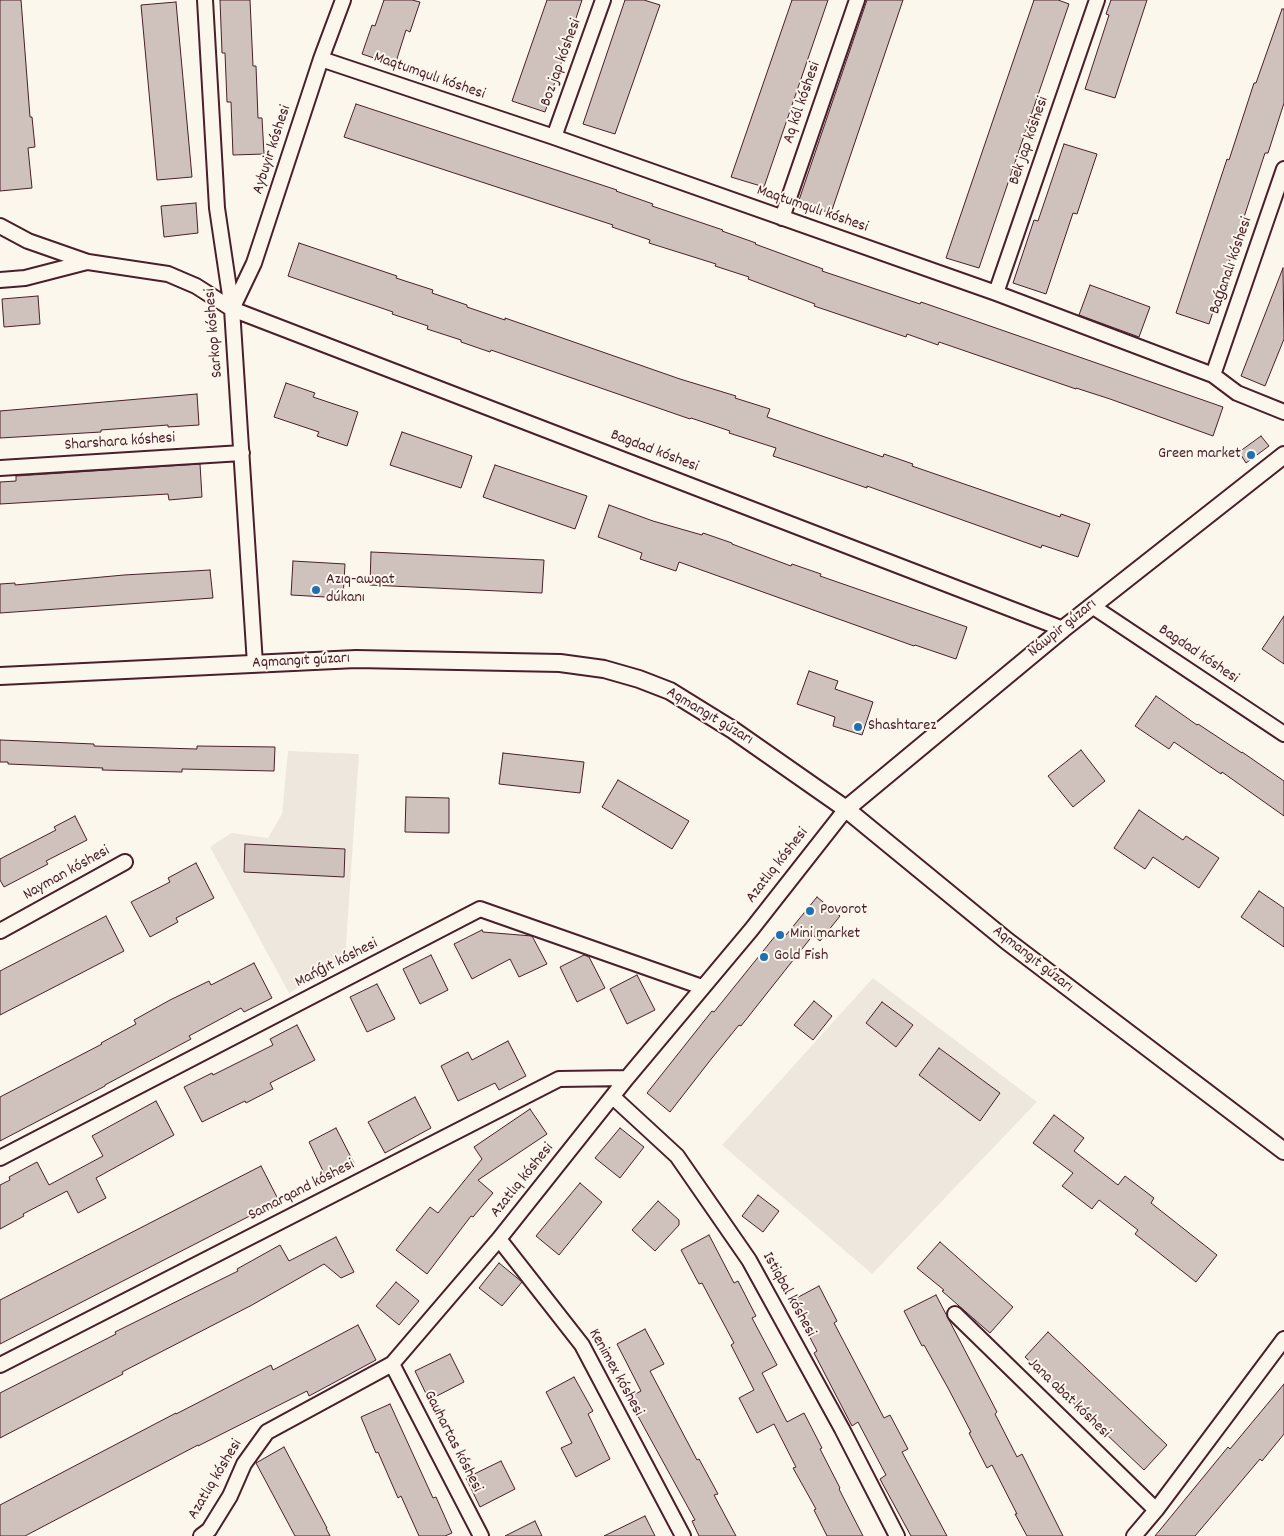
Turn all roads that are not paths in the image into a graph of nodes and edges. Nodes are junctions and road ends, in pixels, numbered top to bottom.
1 (205, 0) edge
2 (343, 0) edge
3 (603, 0) edge
4 (857, 0) edge
5 (1097, 0) edge
6 (321, 59) junction
7 (554, 137) junction
8 (1284, 169) edge
9 (782, 218) junction
10 (0, 226) edge
11 (88, 262) junction
12 (0, 280) edge
13 (996, 294) junction
14 (232, 309) junction
15 (1212, 375) junction
16 (1284, 412) edge
17 (242, 453) junction
18 (1284, 455) edge
19 (0, 468) edge
20 (1092, 606) junction
21 (1063, 628) junction
22 (255, 664) junction
23 (0, 676) edge
24 (1284, 734) edge
25 (846, 809) junction
26 (125, 862) dead end
27 (0, 930) edge
28 (702, 987) junction
29 (627, 1078) junction
30 (613, 1097) junction
31 (1284, 1151) edge
32 (0, 1158) edge
33 (499, 1239) junction
34 (955, 1314) dead end
35 (1284, 1339) edge
36 (392, 1364) junction
37 (0, 1365) edge
38 (1156, 1510) junction
39 (208, 1534) edge
40 (481, 1536) edge
41 (683, 1536) edge
42 (897, 1536) edge
43 (1134, 1536) edge

1 - 14 street, Sarkop kóshesi
2 - 6 street, Aybuyir kóshesi
3 - 7 street, Boz jap kóshesi
4 - 9 street, Aq kól kóshesi
5 - 13 street, Bek jap kóshesi
6 - 7 street, Maqtumqulı kóshesi
6 - 14 street, Aybuyir kóshesi
7 - 9 street, Maqtumqulı kóshesi
8 - 15 street, Baǵanalı kóshesi
9 - 13 street, Maqtumqulı kóshesi
10 - 11 street
11 - 12 street
11 - 14 street, Bagdad kóshesi
13 - 15 street, Maqtumqulı kóshesi
14 - 17 street, Sarkop kóshesi
14 - 21 street, Bagdad kóshesi
15 - 16 street, Maqtumqulı kóshesi
17 - 19 street, Sharshara kóshesi
17 - 22 street, Sarkop kóshesi
18 - 20 street, Náwpir gúzarı
20 - 21 street, Náwpir gúzarı
20 - 24 street, Bagdad kóshesi
21 - 25 street, Náwpir gúzarı
22 - 23 street, Aqmangıt gúzarı
22 - 25 street, Aqmangıt gúzarı
25 - 28 street, Azatlıq kóshesi
25 - 31 street, Aqmangıt gúzarı
26 - 27 street, Nayman kóshesi
28 - 29 street, Azatlıq kóshesi
28 - 32 street, Mańǵıt kóshesi
29 - 30 street, Azatlıq kóshesi
29 - 37 street, Samarqand kóshesi
30 - 33 street, Azatlıq kóshesi
30 - 42 street, Istiqbal kóshesi
33 - 36 street, Azatlıq kóshesi
33 - 41 street, Kenimex kóshesi
34 - 38 street, Jana abat kóshesi
35 - 38 street
36 - 39 street, Azatlıq kóshesi
36 - 40 street, Gauhartas kóshesi
38 - 43 street

